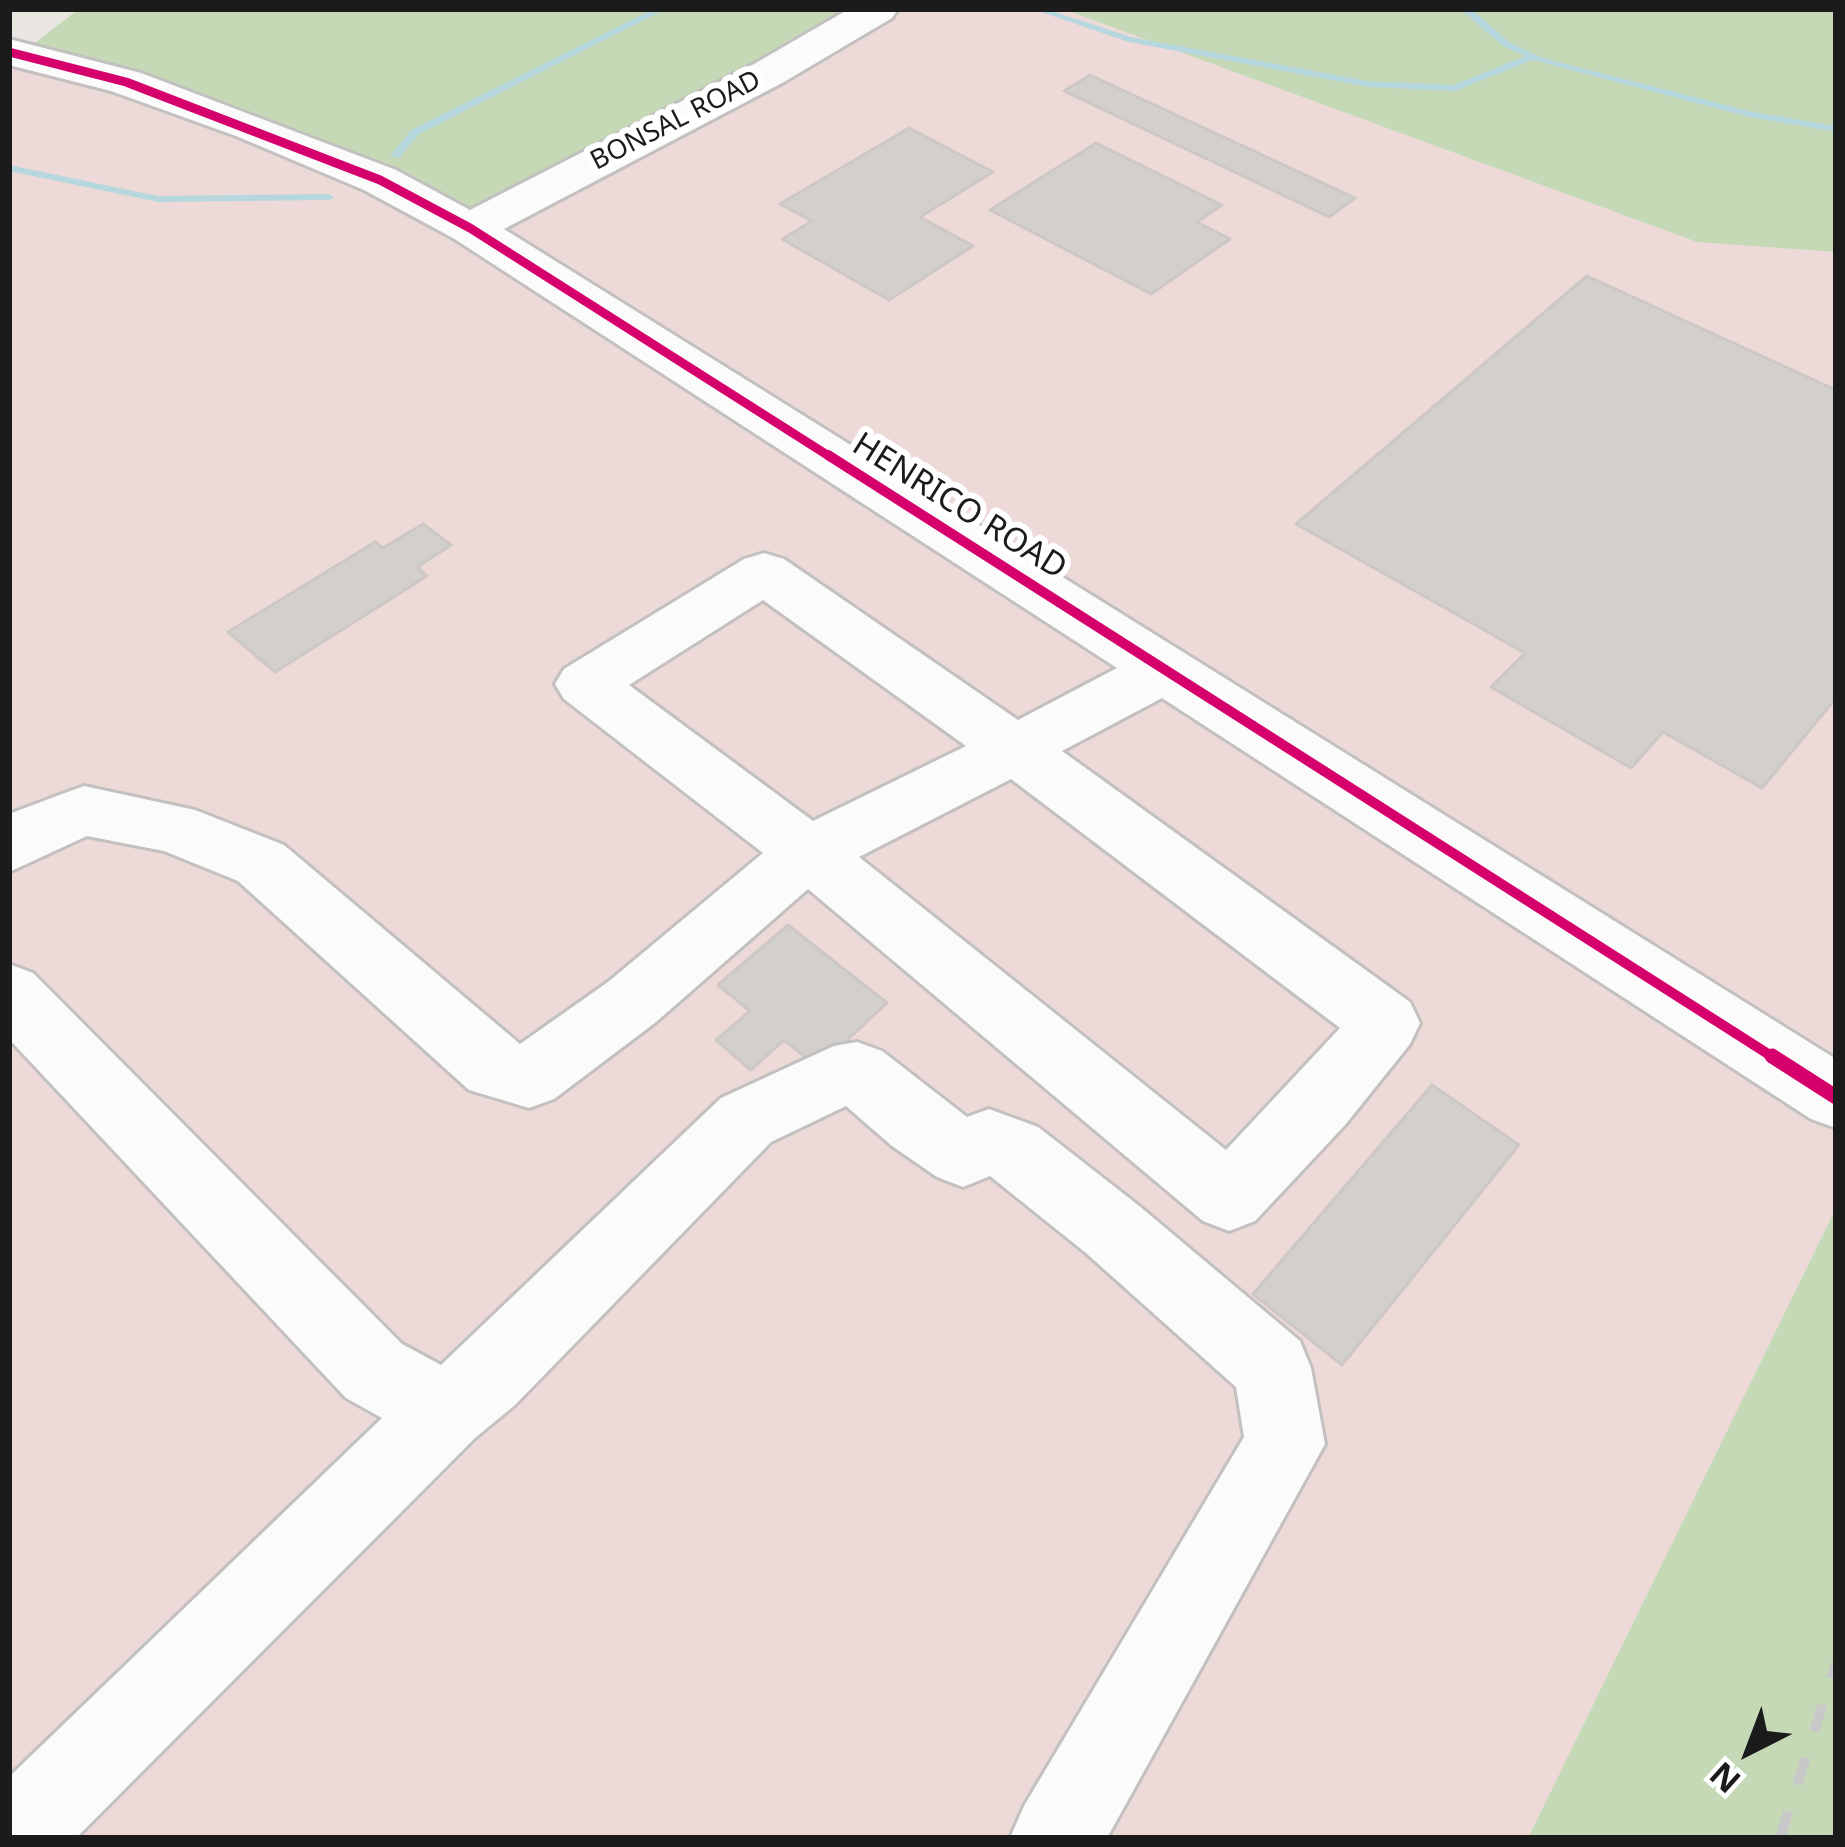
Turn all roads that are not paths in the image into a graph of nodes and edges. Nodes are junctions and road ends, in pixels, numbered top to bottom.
1 (878, 9) edge
2 (9, 52) edge
3 (470, 228) junction
4 (1164, 670) junction
5 (1015, 748) junction
6 (9, 847) edge
7 (808, 852) junction
8 (10, 997) edge
9 (1836, 1097) edge
10 (447, 1410) junction
11 (12, 1838) edge
12 (1056, 1838) edge

1 - 3 street, BONSAL ROAD
2 - 3 street, HENRICO ROAD
3 - 4 street, HENRICO ROAD
4 - 5 street
4 - 9 street, HENRICO ROAD
5 - 7 street
5 - 7 street
5 - 7 street
6 - 7 street
8 - 10 street
10 - 11 street
10 - 12 street

